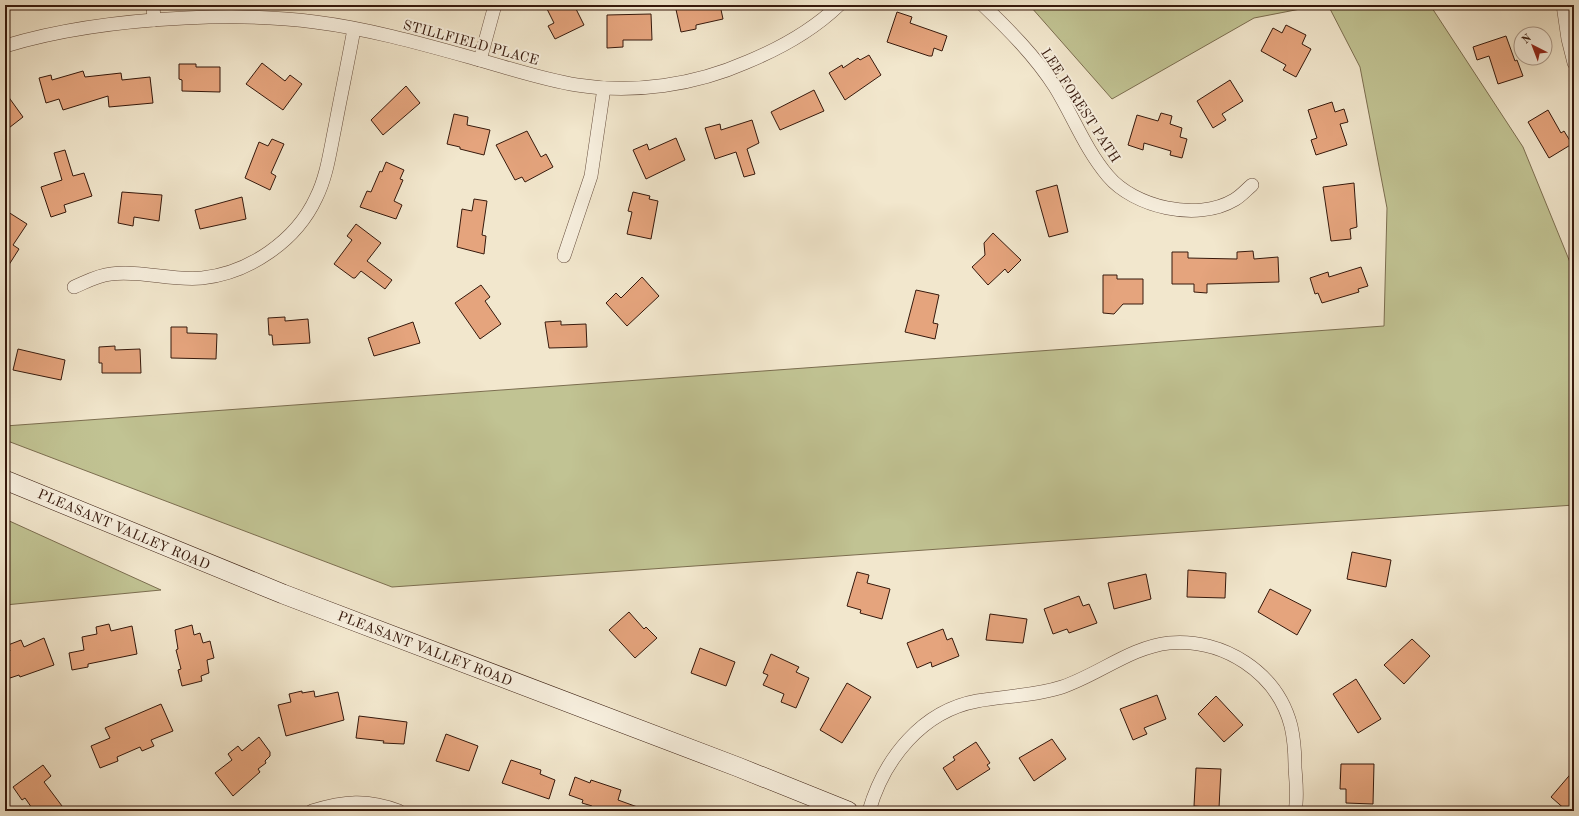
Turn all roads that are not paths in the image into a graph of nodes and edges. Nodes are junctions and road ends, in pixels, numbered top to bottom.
1 (153, 5) edge
2 (495, 5) edge
3 (839, 5) edge
4 (983, 5) edge
5 (1563, 5) edge
6 (154, 20) junction
7 (354, 29) junction
8 (5, 46) edge
9 (480, 60) junction
10 (1574, 63) edge
11 (604, 88) junction
12 (1252, 185) dead end
13 (564, 256) dead end
14 (74, 287) dead end
15 (5, 480) edge
16 (312, 811) edge
17 (399, 811) edge
18 (848, 811) edge
19 (869, 811) edge
20 (1295, 811) edge

1 - 6 street
2 - 9 street
3 - 11 street, STILLFIELD PLACE
4 - 12 street, LEE FOREST PATH
5 - 10 street
6 - 7 street, STILLFIELD PLACE
6 - 8 street, STILLFIELD PLACE
7 - 9 street, STILLFIELD PLACE
7 - 14 street
9 - 11 street, STILLFIELD PLACE
11 - 13 street
15 - 18 main road, PLEASANT VALLEY ROAD
16 - 17 street
19 - 20 street

